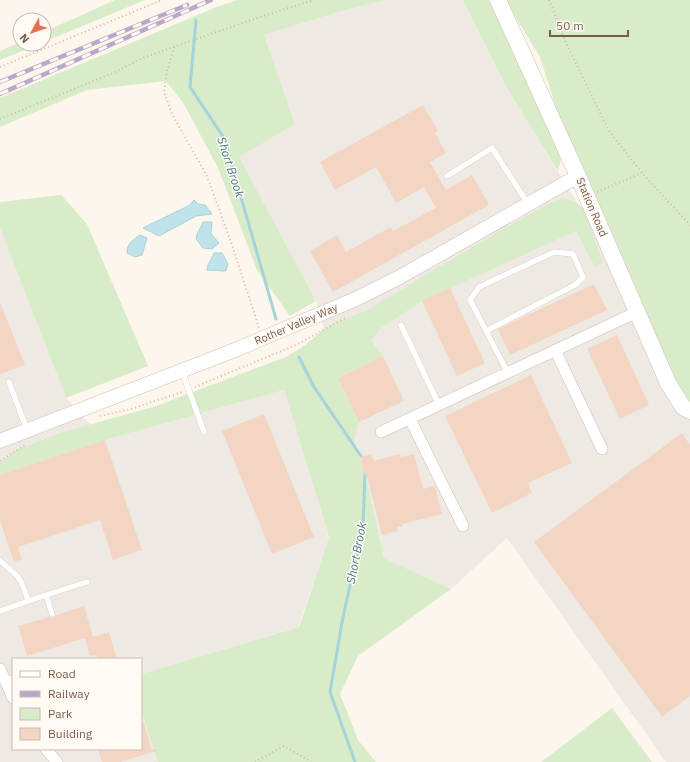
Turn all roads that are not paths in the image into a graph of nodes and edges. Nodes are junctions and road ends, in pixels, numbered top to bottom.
1 (498, 0) edge
2 (447, 176) dead end
3 (578, 176) junction
4 (528, 205) junction
5 (637, 312) junction
6 (401, 325) dead end
7 (486, 331) junction
8 (556, 350) junction
9 (182, 371) junction
10 (508, 373) junction
11 (9, 382) dead end
12 (439, 405) junction
13 (690, 411) edge
14 (410, 419) junction
15 (27, 430) junction
16 (204, 432) dead end
17 (381, 432) dead end
18 (0, 441) edge
19 (602, 449) dead end
20 (463, 526) dead end
21 (0, 561) edge
22 (88, 582) dead end
23 (46, 595) junction
24 (28, 601) junction
25 (0, 611) edge
26 (52, 614) dead end
27 (0, 669) edge
28 (9, 679) edge
29 (12, 693) edge
30 (47, 750) edge
31 (57, 762) edge

1 - 3 main road, Station Road
2 - 4 lane
3 - 4 street, Rother Valley Way
3 - 5 main road, Station Road
4 - 9 street, Rother Valley Way
5 - 8 street
5 - 13 main road, Station Road
6 - 12 lane
7 - 7 lane
7 - 10 lane
8 - 10 street
8 - 19 street
9 - 15 street, Rother Valley Way
9 - 16 lane
10 - 12 street
11 - 15 lane
12 - 14 street
14 - 17 street
14 - 20 street
15 - 18 street, Rother Valley Way
21 - 24 lane
22 - 23 lane
23 - 24 lane
23 - 26 lane
24 - 25 lane
27 - 28 street
28 - 29 street
30 - 31 street

